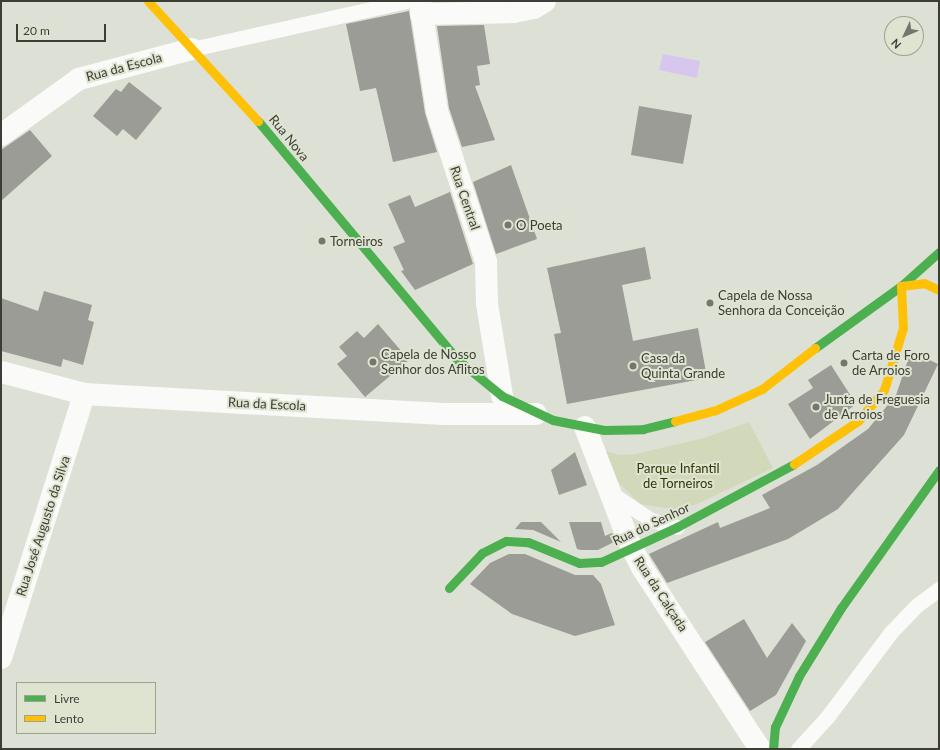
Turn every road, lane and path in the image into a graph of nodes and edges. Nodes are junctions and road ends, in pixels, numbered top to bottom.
1 (148, 1) edge
2 (545, 1) edge
3 (416, 5) edge
4 (192, 49) junction
5 (1, 135) edge
6 (939, 252) edge
7 (901, 286) junction
8 (939, 290) edge
9 (1, 372) edge
10 (84, 394) junction
11 (502, 396) junction
12 (536, 414) junction
13 (585, 427) junction
14 (939, 470) edge
15 (611, 493) junction
16 (677, 527) junction
17 (632, 548) junction
18 (449, 588) dead end
19 (939, 589) edge
20 (1, 658) edge
21 (760, 749) edge
22 (773, 749) edge
23 (798, 749) edge

1 - 4 street, Rua Nova
2 - 3 street
3 - 4 lane
3 - 11 street, Rua Central
4 - 5 street, Rua da Escola
4 - 11 street, Rua Nova
6 - 7 street
7 - 8 street
7 - 13 street, Rua Nova
7 - 16 street, Rua do Senhor
9 - 10 street, Rua da Escola
10 - 12 street, Rua da Escola
10 - 20 street, Rua José Augusto da Silva
11 - 12 street, Rua Nova
12 - 13 street, Rua Nova
13 - 15 street, Rua da Calçada
14 - 22 street
15 - 16 lane
15 - 17 street, Rua da Calçada
16 - 17 street, Rua do Senhor
17 - 18 street, Rua do Senhor
17 - 21 street, Rua da Calçada
19 - 23 lane

